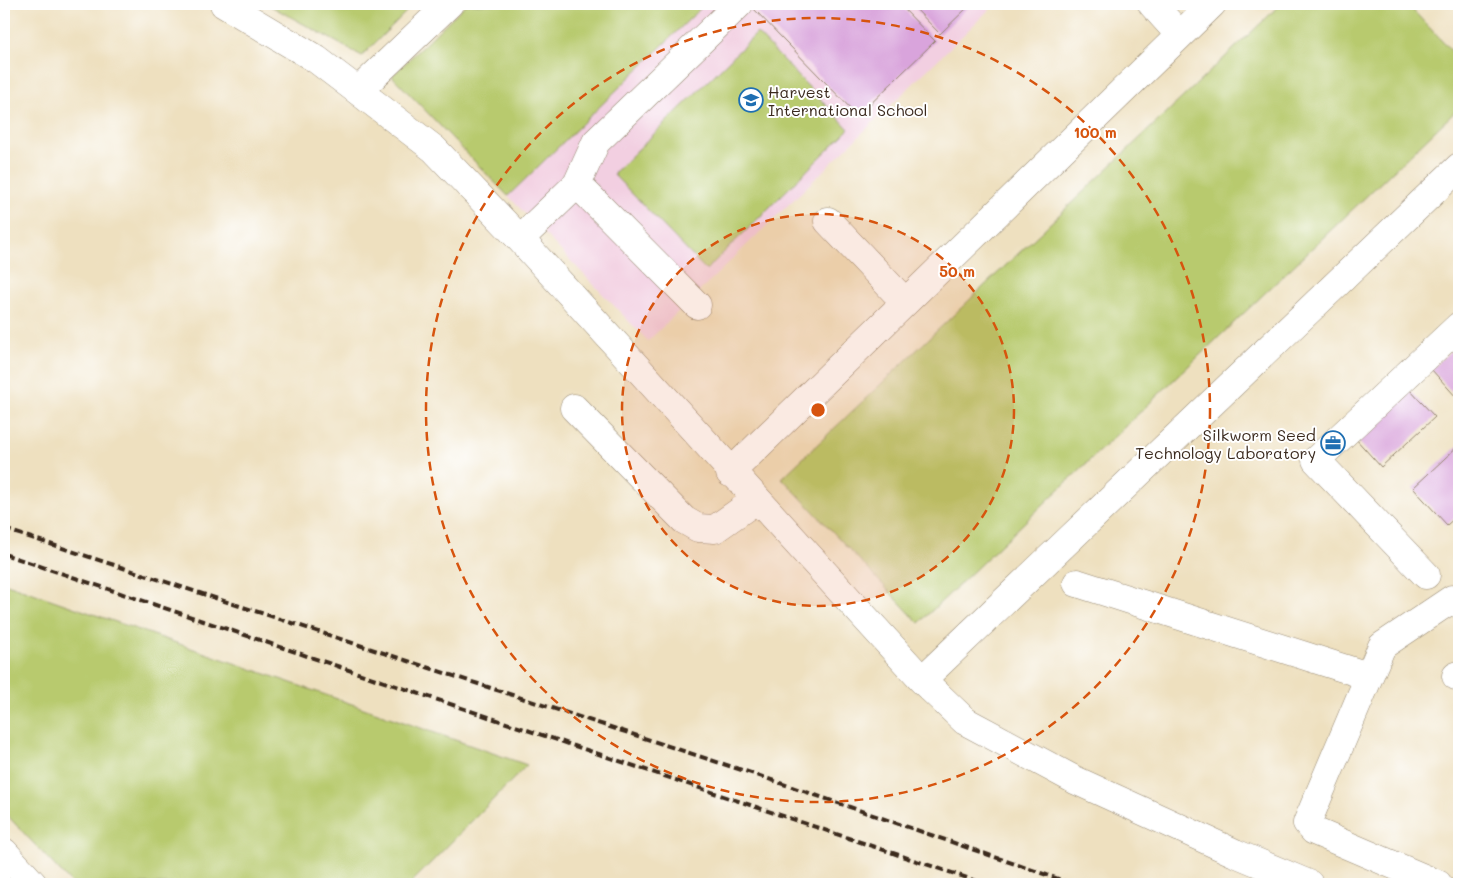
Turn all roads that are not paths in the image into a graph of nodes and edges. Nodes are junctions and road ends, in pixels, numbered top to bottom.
1 (224, 4) edge
2 (449, 4) edge
3 (739, 4) edge
4 (1152, 4) edge
5 (1212, 4) edge
6 (1180, 35) junction
7 (358, 92) junction
8 (1459, 167) edge
9 (577, 184) junction
10 (828, 222) dead end
11 (520, 240) junction
12 (905, 302) junction
13 (697, 304) dead end
14 (1459, 326) edge
15 (574, 408) dead end
16 (730, 472) junction
17 (756, 500) junction
18 (1426, 575) dead end
19 (1077, 583) dead end
20 (1457, 599) edge
21 (1368, 676) junction
22 (922, 680) junction
23 (4, 852) edge
24 (33, 884) edge
25 (1309, 884) edge
26 (1438, 884) edge

1 - 7 street
2 - 7 street
3 - 9 street
4 - 6 street
5 - 6 street
6 - 12 street
7 - 11 street
8 - 22 street
9 - 11 street
9 - 13 street
10 - 12 street
11 - 16 street
12 - 16 street
14 - 18 street
15 - 17 street
16 - 17 street
17 - 22 street
19 - 21 street
20 - 21 street
21 - 26 street
22 - 25 street
23 - 24 street

